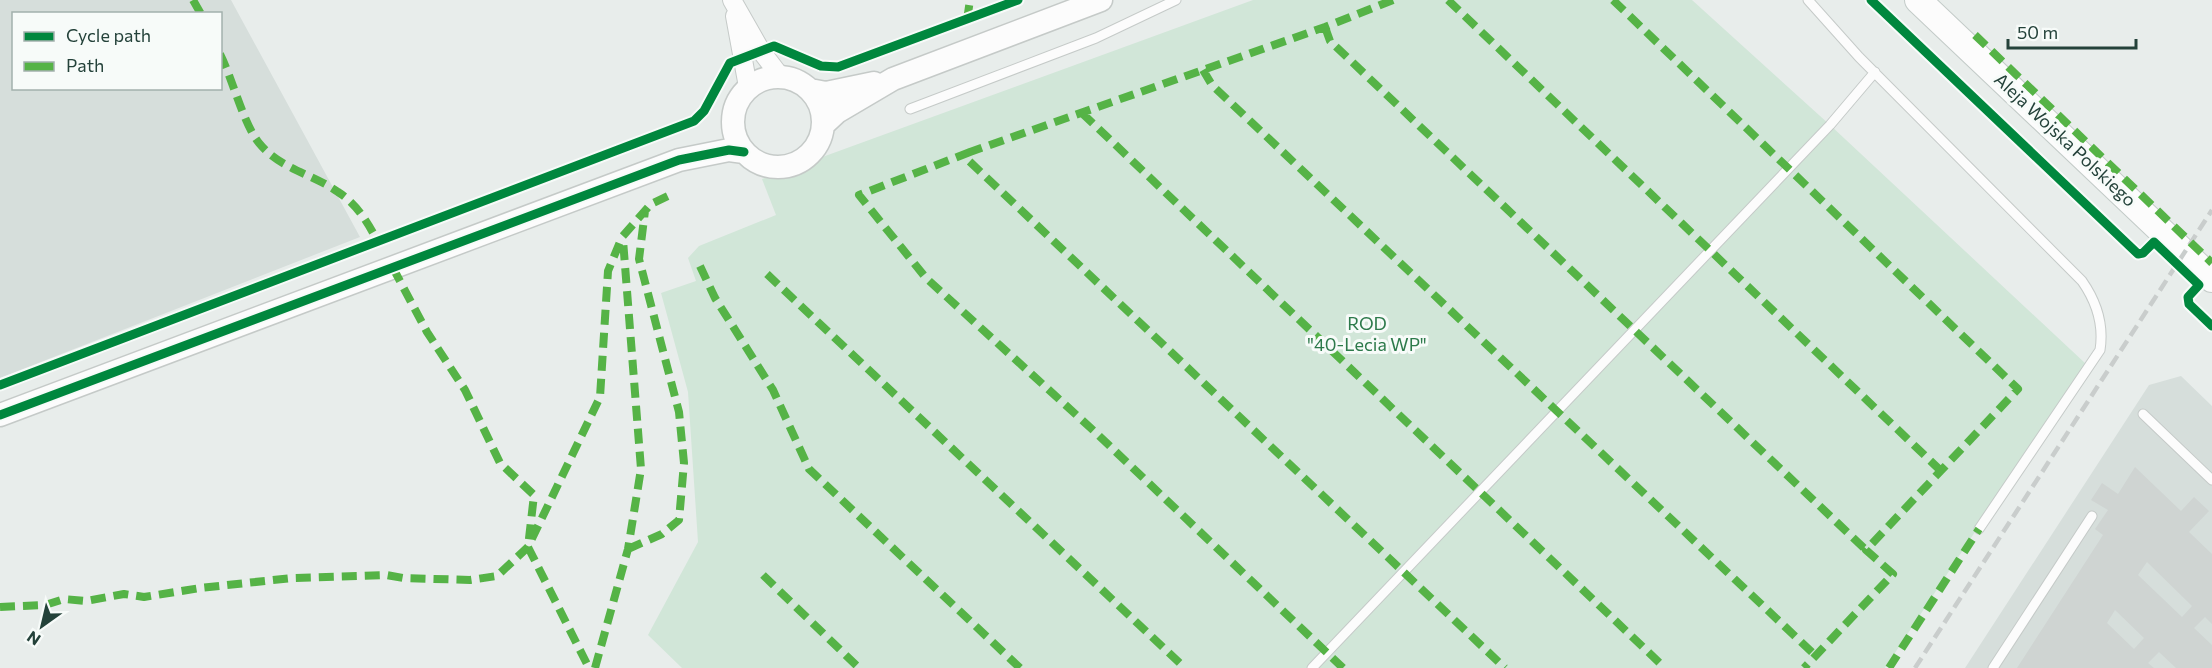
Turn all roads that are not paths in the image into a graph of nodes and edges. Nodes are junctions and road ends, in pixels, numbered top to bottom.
1 (732, 0) edge
2 (1101, 0) edge
3 (1176, 0) edge
4 (1808, 0) edge
5 (1918, 0) edge
6 (1875, 72) junction
7 (780, 76) junction
8 (893, 79) junction
9 (748, 87) junction
10 (810, 90) junction
11 (910, 109) dead end
12 (733, 122) junction
13 (823, 125) junction
14 (744, 152) junction
15 (679, 160) junction
16 (2212, 279) edge
17 (2143, 414) dead end
18 (0, 415) edge
19 (2212, 480) edge
20 (2092, 516) dead end
21 (1979, 529) dead end
22 (1312, 668) edge
23 (1993, 668) edge

1 - 7 street
1 - 9 street
2 - 8 street
3 - 11 lane
4 - 6 lane
5 - 16 main road, Aleja Wojska Polskiego
6 - 21 lane
6 - 22 lane
7 - 9 street
7 - 10 street
8 - 10 street
8 - 13 street
9 - 12 street
10 - 13 street
12 - 14 street
12 - 15 street
13 - 14 street
14 - 15 street
15 - 18 street
17 - 19 lane
20 - 23 lane

